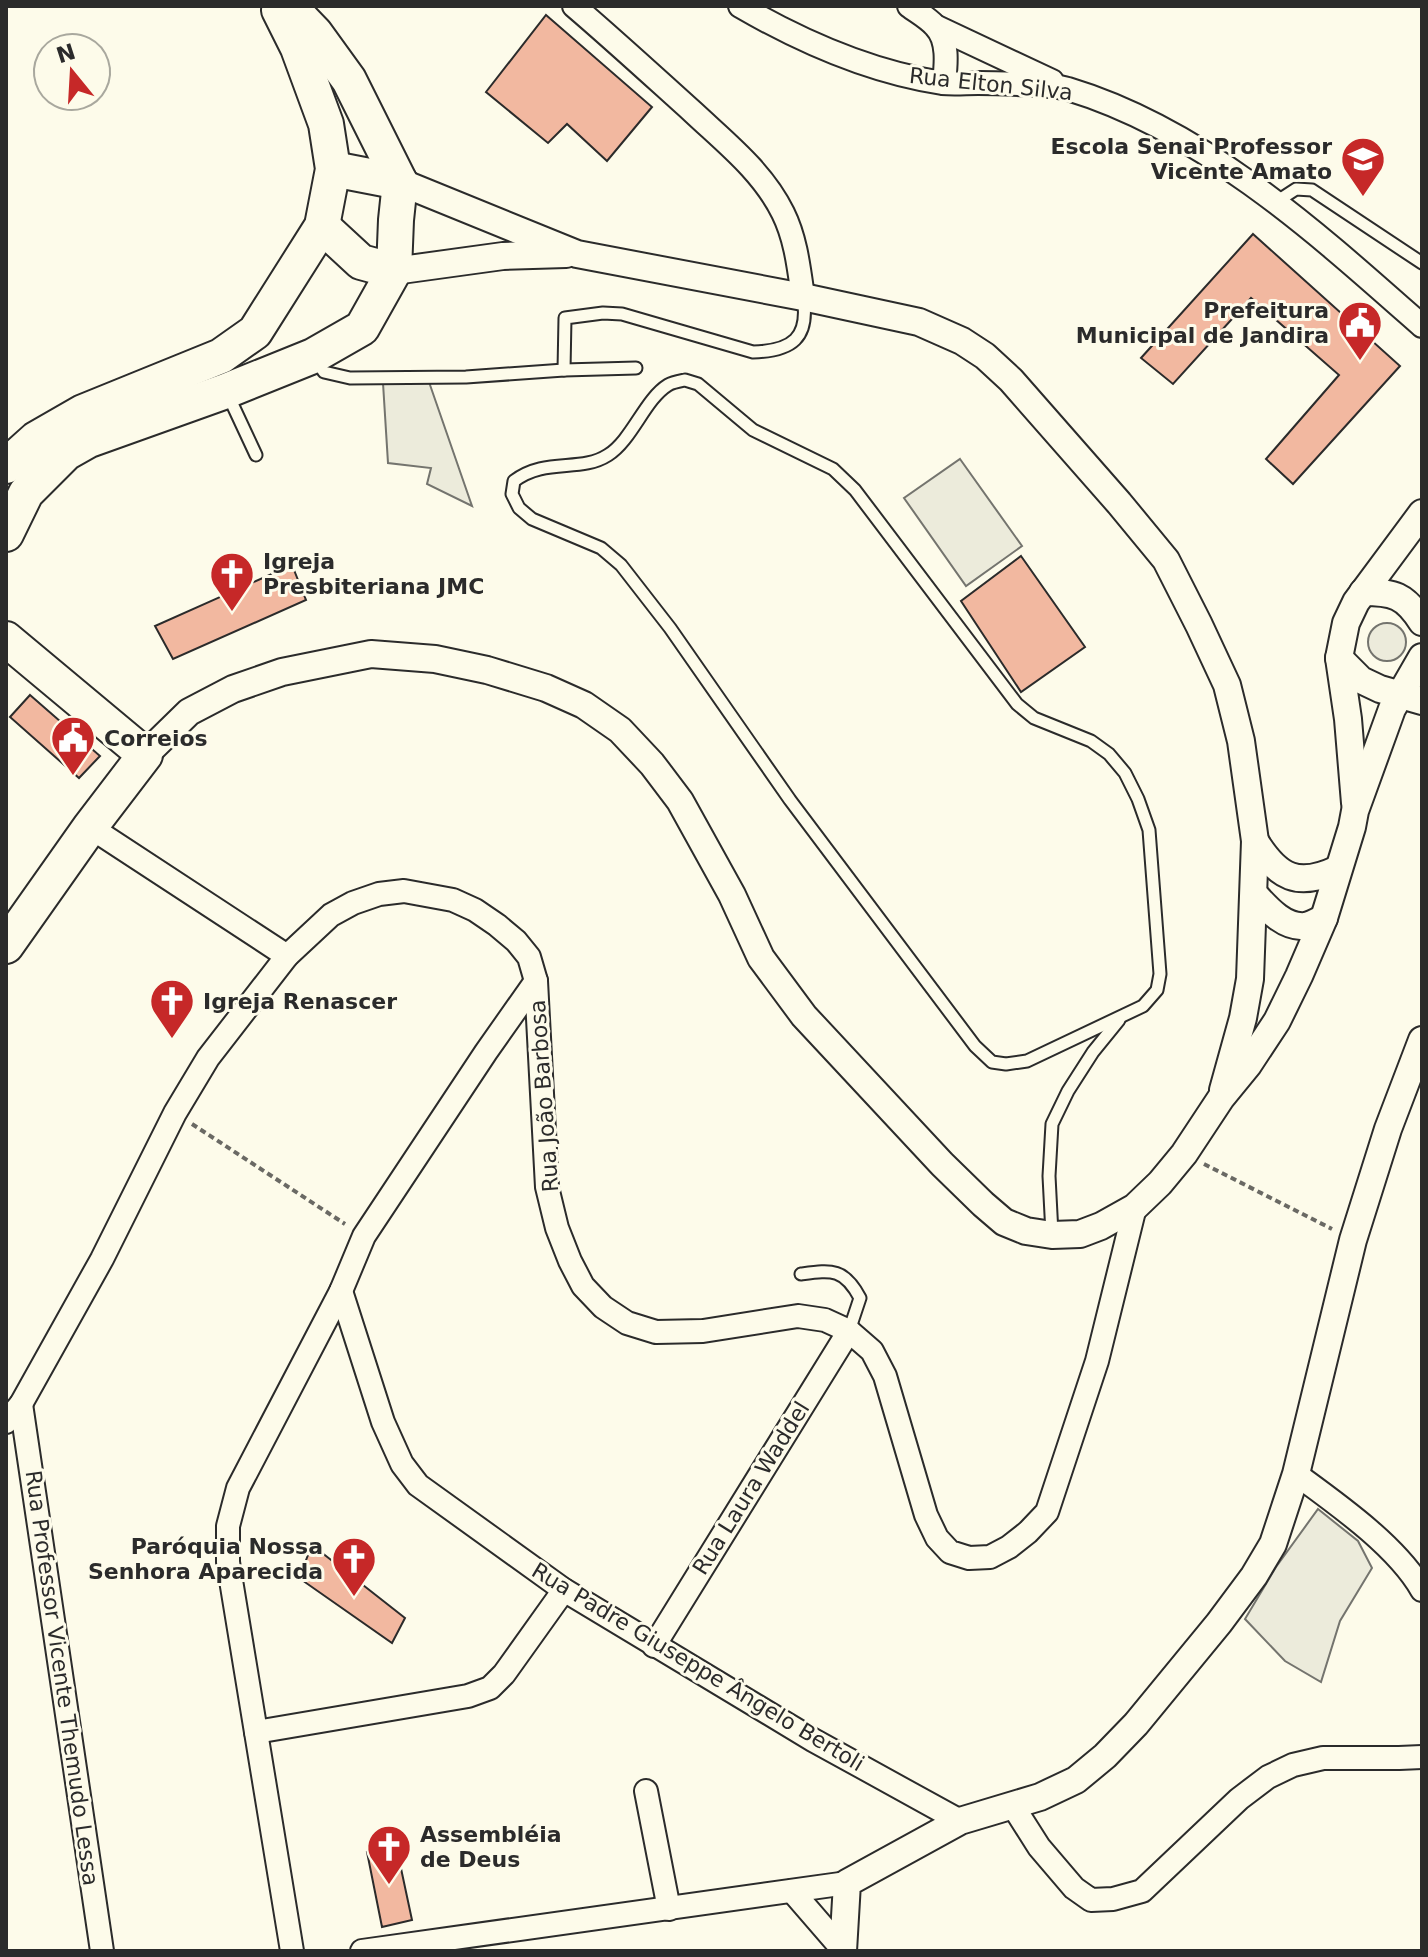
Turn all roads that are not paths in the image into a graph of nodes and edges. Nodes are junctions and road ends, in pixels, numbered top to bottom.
1 (277, 6) edge
2 (289, 6) edge
3 (574, 6) edge
4 (740, 6) edge
5 (909, 6) edge
6 (937, 27) junction
7 (944, 83) junction
8 (1065, 87) junction
9 (333, 169) junction
10 (400, 182) junction
11 (1276, 202) junction
12 (322, 226) junction
13 (577, 254) junction
14 (1422, 263) edge
15 (394, 271) junction
16 (803, 297) junction
17 (1422, 326) edge
18 (313, 356) junction
19 (636, 368) dead end
20 (564, 370) junction
21 (226, 391) junction
22 (256, 455) dead end
23 (6, 466) edge
24 (1422, 513) edge
25 (6, 534) edge
26 (1363, 592) junction
27 (1422, 622) edge
28 (10, 650) edge
29 (1422, 657) edge
30 (1339, 658) junction
31 (1410, 698) edge
32 (145, 755) junction
33 (1355, 811) junction
34 (90, 827) junction
35 (1255, 841) junction
36 (1338, 869) junction
37 (1255, 895) junction
38 (1324, 918) junction
39 (6, 946) edge
40 (287, 956) junction
41 (536, 981) junction
42 (1121, 1017) junction
43 (1422, 1040) edge
44 (1221, 1098) junction
45 (1135, 1207) junction
46 (1052, 1235) junction
47 (801, 1274) dead end
48 (341, 1291) junction
49 (849, 1331) junction
50 (21, 1404) junction
51 (6, 1422) edge
52 (1296, 1474) junction
53 (564, 1590) junction
54 (1422, 1590) edge
55 (654, 1646) junction
56 (256, 1732) junction
57 (1422, 1757) edge
58 (646, 1791) dead end
59 (1013, 1806) junction
60 (960, 1821) junction
61 (847, 1883) junction
62 (792, 1891) junction
63 (669, 1909) junction
64 (102, 1951) edge
65 (292, 1951) edge
66 (362, 1951) edge
67 (843, 1951) edge

1 - 9 main road
2 - 10 main road
3 - 16 street
4 - 7 street, Rua Elton Silva
5 - 6 street
6 - 7 street
6 - 8 street
7 - 8 street, Rua Elton Silva
8 - 11 street, Rua Elton Silva
9 - 10 main road
9 - 12 main road
10 - 13 street
10 - 15 main road
11 - 14 lane
11 - 17 street, Rua Elton Silva
12 - 15 main road
12 - 23 main road
13 - 15 street
13 - 16 street
15 - 18 main road
16 - 20 lane
16 - 35 street
18 - 20 lane
18 - 21 main road
19 - 20 lane
21 - 22 lane
21 - 25 main road
24 - 26 street
26 - 27 street
26 - 30 street
28 - 32 main road
29 - 31 street
30 - 31 street
30 - 33 street
31 - 33 street
32 - 34 main road
32 - 46 street
33 - 36 street
34 - 39 main road
34 - 40 street
35 - 36 street
35 - 37 street
36 - 38 street
37 - 38 street
37 - 44 street
38 - 44 street
40 - 41 street, Rua João Barbosa
40 - 50 street, Rua João Barbosa
41 - 48 street
41 - 49 street, Rua João Barbosa
42 - 42 lane
42 - 46 lane
43 - 52 street
44 - 45 street
45 - 46 street
45 - 49 street, Rua João Barbosa
47 - 49 lane
48 - 53 street, Rua Padre Giuseppe Ângelo Bertoli
48 - 56 street
49 - 55 street, Rua Laura Waddel
50 - 51 street, Rua João Barbosa
50 - 64 street, Rua Professor Vicente Themudo Lessa
52 - 54 street
52 - 59 street
53 - 55 street, Rua Padre Giuseppe Ângelo Bertoli
53 - 56 street
55 - 60 street, Rua Padre Giuseppe Ângelo Bertoli
56 - 65 street
57 - 59 street
58 - 63 street
59 - 60 street
60 - 61 street
61 - 62 street
61 - 67 street
62 - 63 street
62 - 67 street
63 - 66 street

